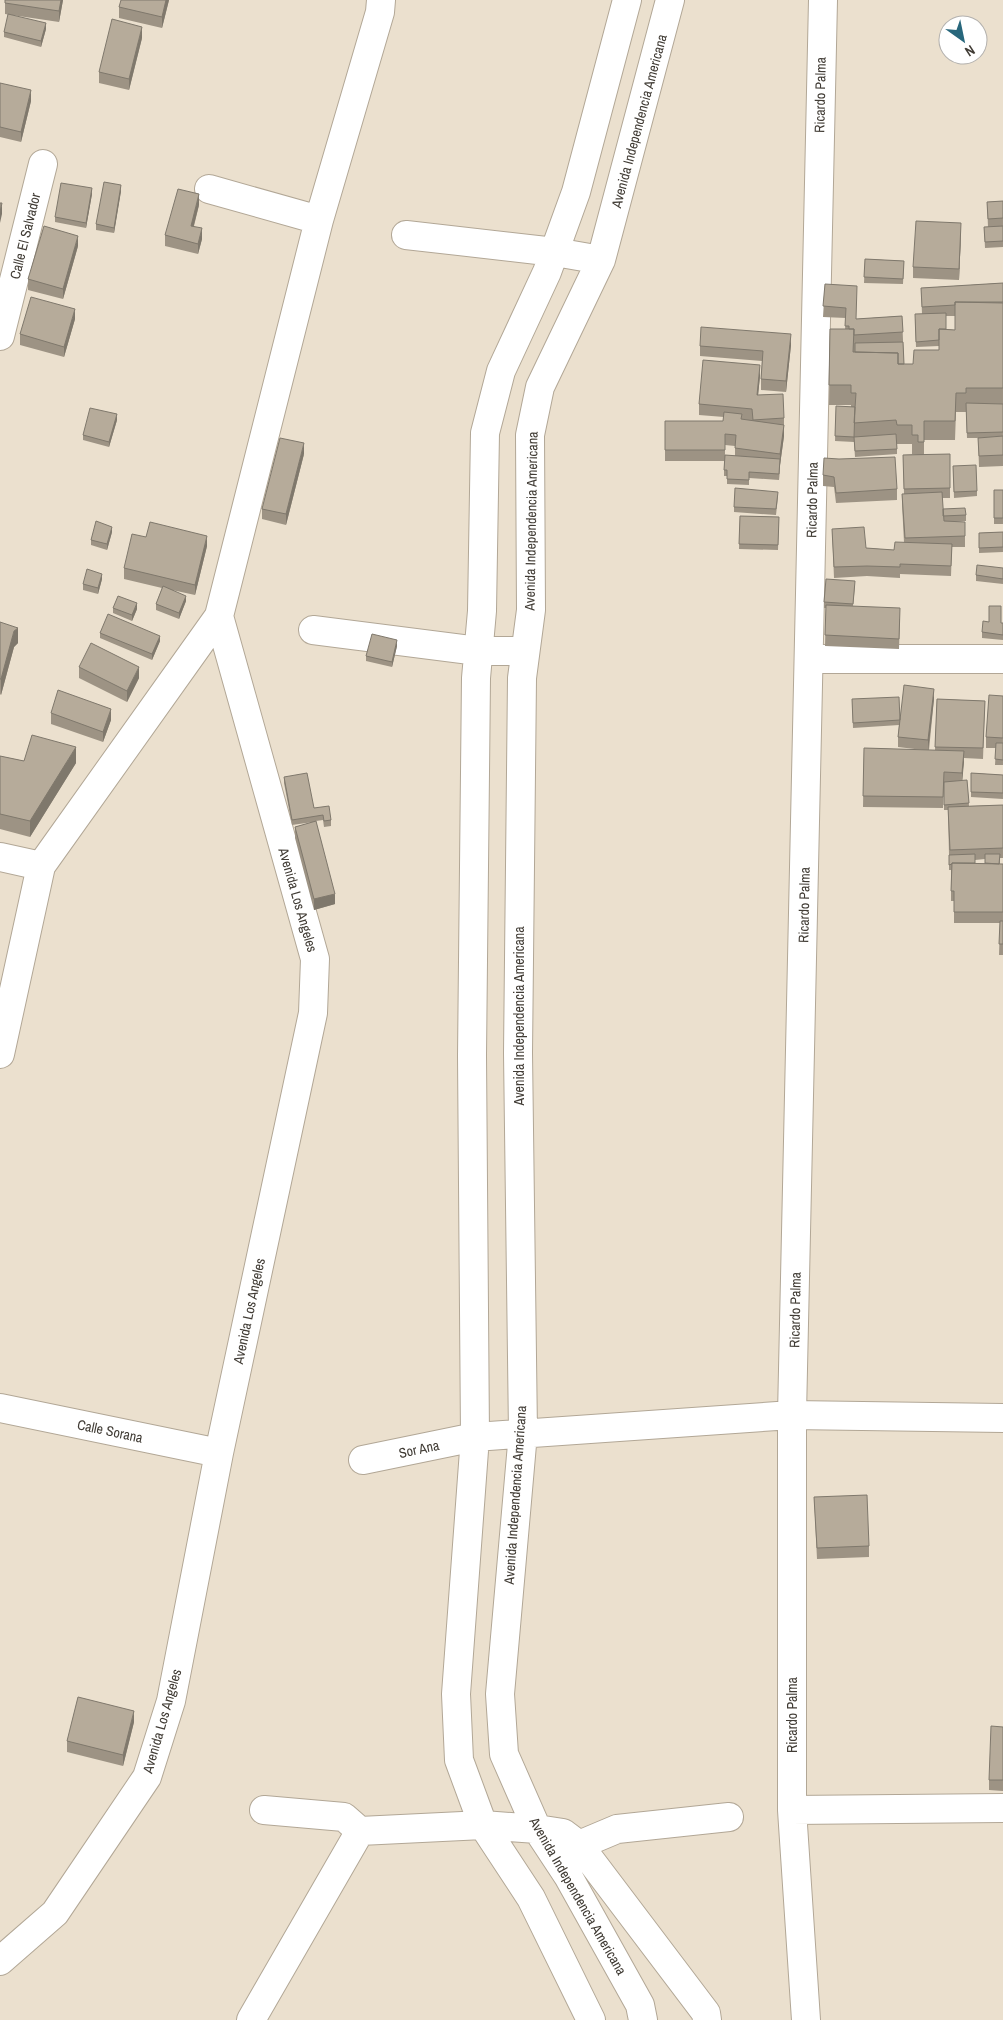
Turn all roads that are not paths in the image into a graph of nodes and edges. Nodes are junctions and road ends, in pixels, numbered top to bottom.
1 (381, 0) edge
2 (627, 0) edge
3 (670, 0) edge
4 (823, 0) edge
5 (43, 164) dead end
6 (209, 190) dead end
7 (320, 220) junction
8 (406, 235) dead end
9 (555, 252) junction
10 (601, 260) junction
11 (0, 336) edge
12 (219, 616) junction
13 (313, 630) dead end
14 (524, 651) junction
15 (478, 652) junction
16 (810, 658) junction
17 (1003, 659) edge
18 (0, 857) edge
19 (41, 866) junction
20 (0, 1054) edge
21 (0, 1408) edge
22 (792, 1415) junction
23 (1003, 1418) edge
24 (523, 1433) junction
25 (475, 1437) junction
26 (219, 1453) junction
27 (363, 1460) dead end
28 (1003, 1808) edge
29 (264, 1810) dead end
30 (792, 1810) junction
31 (729, 1817) dead end
32 (483, 1825) junction
33 (537, 1829) junction
34 (360, 1831) junction
35 (579, 1845) junction
36 (0, 1961) edge
37 (251, 2020) edge
38 (591, 2020) edge
39 (643, 2020) edge
40 (707, 2020) edge
41 (806, 2020) edge

1 - 7 street
2 - 9 street
3 - 10 street, Avenida Independencia Americana
4 - 16 street, Ricardo Palma
5 - 11 street, Calle El Salvador
6 - 7 street
7 - 12 street
8 - 9 street
9 - 10 street
9 - 15 street
10 - 14 street, Avenida Independencia Americana
12 - 19 street
12 - 26 street, Avenida Los Angeles
13 - 15 street
14 - 15 street
14 - 24 street, Avenida Independencia Americana
15 - 25 street
16 - 17 street
16 - 22 street, Ricardo Palma
18 - 19 street
19 - 20 street
21 - 26 street, Calle Sorana
22 - 23 street, Sor Ana
22 - 24 street, Sor Ana
22 - 30 street, Ricardo Palma
24 - 25 street, Sor Ana
24 - 33 street, Avenida Independencia Americana
25 - 27 street, Sor Ana
25 - 32 street
26 - 36 street, Avenida Los Angeles
28 - 30 street
29 - 34 street
30 - 41 street, Ricardo Palma
31 - 35 street
32 - 33 street
32 - 34 street
32 - 38 street
33 - 35 street
33 - 39 street, Avenida Independencia Americana
34 - 37 street
35 - 40 street

